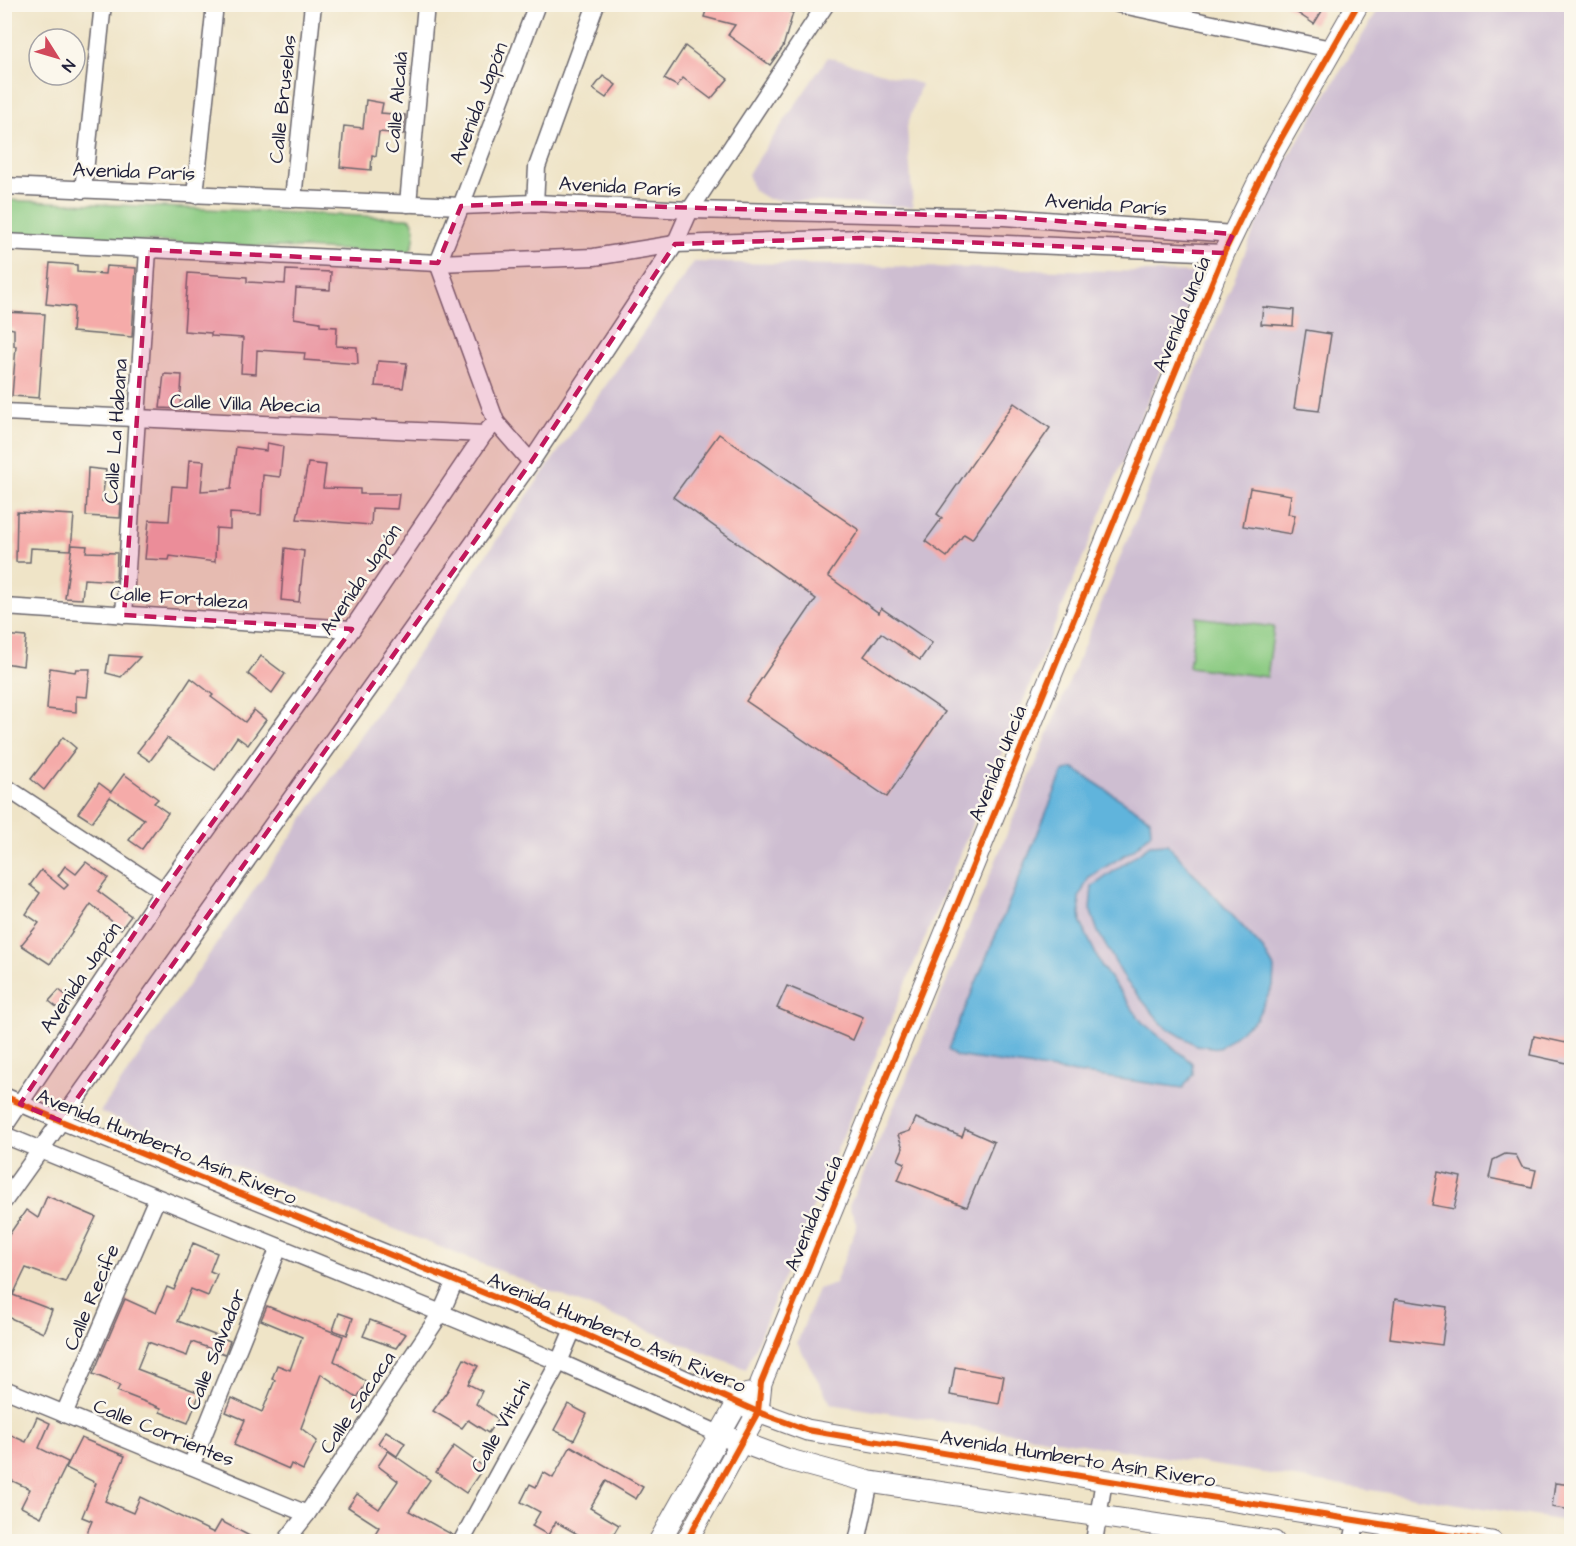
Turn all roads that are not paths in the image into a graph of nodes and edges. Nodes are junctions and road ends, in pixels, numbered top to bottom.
1 (103, 4) edge
2 (215, 4) edge
3 (313, 4) edge
4 (426, 4) edge
5 (537, 4) edge
6 (597, 4) edge
7 (826, 4) edge
8 (1118, 4) edge
9 (1358, 4) edge
10 (1331, 49) junction
11 (4, 186) edge
12 (83, 190) junction
13 (195, 195) junction
14 (293, 199) junction
15 (535, 203) junction
16 (408, 204) junction
17 (461, 206) junction
18 (690, 210) junction
19 (4, 242) edge
20 (1229, 243) junction
21 (675, 244) junction
22 (148, 250) junction
23 (438, 263) junction
24 (4, 412) edge
25 (138, 419) junction
26 (496, 422) junction
27 (484, 434) junction
28 (531, 462) junction
29 (4, 606) edge
30 (124, 615) junction
31 (352, 629) junction
32 (4, 786) edge
33 (163, 891) junction
34 (4, 1096) edge
35 (20, 1104) junction
36 (61, 1121) junction
37 (4, 1127) edge
38 (4, 1135) edge
39 (40, 1150) junction
40 (157, 1198) junction
41 (4, 1201) edge
42 (279, 1247) junction
43 (455, 1281) junction
44 (441, 1313) junction
45 (573, 1329) junction
46 (559, 1362) junction
47 (761, 1383) junction
48 (4, 1389) edge
49 (738, 1402) junction
50 (758, 1412) junction
51 (64, 1414) junction
52 (720, 1434) junction
53 (742, 1443) junction
54 (190, 1466) junction
55 (1104, 1480) junction
56 (870, 1482) junction
57 (307, 1514) junction
58 (1099, 1514) junction
59 (1356, 1519) junction
60 (285, 1542) edge
61 (461, 1542) edge
62 (659, 1542) edge
63 (686, 1542) edge
64 (857, 1542) edge
65 (1094, 1542) edge
66 (1274, 1542) edge
67 (1352, 1542) edge
68 (1492, 1542) edge

1 - 12 street
2 - 13 street
3 - 14 street, Calle Bruselas
4 - 16 street, Calle Alcalá
5 - 17 street, Avenida Japón
6 - 15 street
7 - 18 street
8 - 10 street
9 - 10 street, Avenida Uncía
10 - 20 street, Avenida Uncía
11 - 12 street, Avenida París
12 - 13 street, Avenida París
13 - 14 street, Avenida París
14 - 16 street, Avenida París
15 - 17 street, Avenida París
15 - 18 street, Avenida París
16 - 17 street, Avenida París
17 - 23 street, Avenida Japón
18 - 20 street, Avenida París
18 - 21 street
19 - 22 street
20 - 21 street
20 - 47 street, Avenida Uncía
21 - 23 street
21 - 28 street
22 - 23 street
22 - 25 street, Calle La Habana
23 - 26 street
24 - 25 street, Calle Villa Abecia
25 - 27 street, Calle Villa Abecia
25 - 30 street, Calle La Habana
26 - 27 street, Avenida Japón
26 - 28 street
27 - 31 street, Avenida Japón
28 - 36 street
29 - 30 street, Calle Fortaleza
30 - 31 street, Calle Fortaleza
31 - 33 street, Avenida Japón
32 - 33 street
33 - 35 street, Avenida Japón
34 - 35 street, Avenida Humberto Asín Rivero
35 - 36 street, Avenida Humberto Asín Rivero
35 - 37 street, Avenida Japón
36 - 39 street
36 - 43 street, Avenida Humberto Asín Rivero
38 - 39 street
39 - 40 street
39 - 41 street
40 - 42 street
40 - 51 street, Calle Recife
42 - 44 street
42 - 54 street, Calle Salvador
43 - 44 street, Calle Sacaca
43 - 45 street, Avenida Humberto Asín Rivero
44 - 46 street
44 - 57 street, Calle Sacaca
45 - 46 street, Calle Vitichi
45 - 49 street, Avenida Humberto Asín Rivero
46 - 52 street
46 - 61 street, Calle Vitichi
47 - 49 street, Avenida Uncía
47 - 50 street, Avenida Uncía
48 - 51 street, Calle Corrientes
49 - 50 street, Avenida Humberto Asín Rivero
49 - 52 street, Avenida Uncía
50 - 53 street, Avenida Uncía
50 - 55 street, Avenida Humberto Asín Rivero
51 - 54 street, Calle Corrientes
52 - 53 street
52 - 62 street, Avenida Uncía
53 - 56 street
53 - 63 street, Avenida Uncía
54 - 57 street, Calle Corrientes
55 - 58 street
55 - 59 street, Avenida Humberto Asín Rivero
56 - 58 street
56 - 64 street
57 - 60 street, Calle Sacaca
58 - 65 street
58 - 66 street
59 - 67 street
59 - 68 street, Avenida Humberto Asín Rivero

